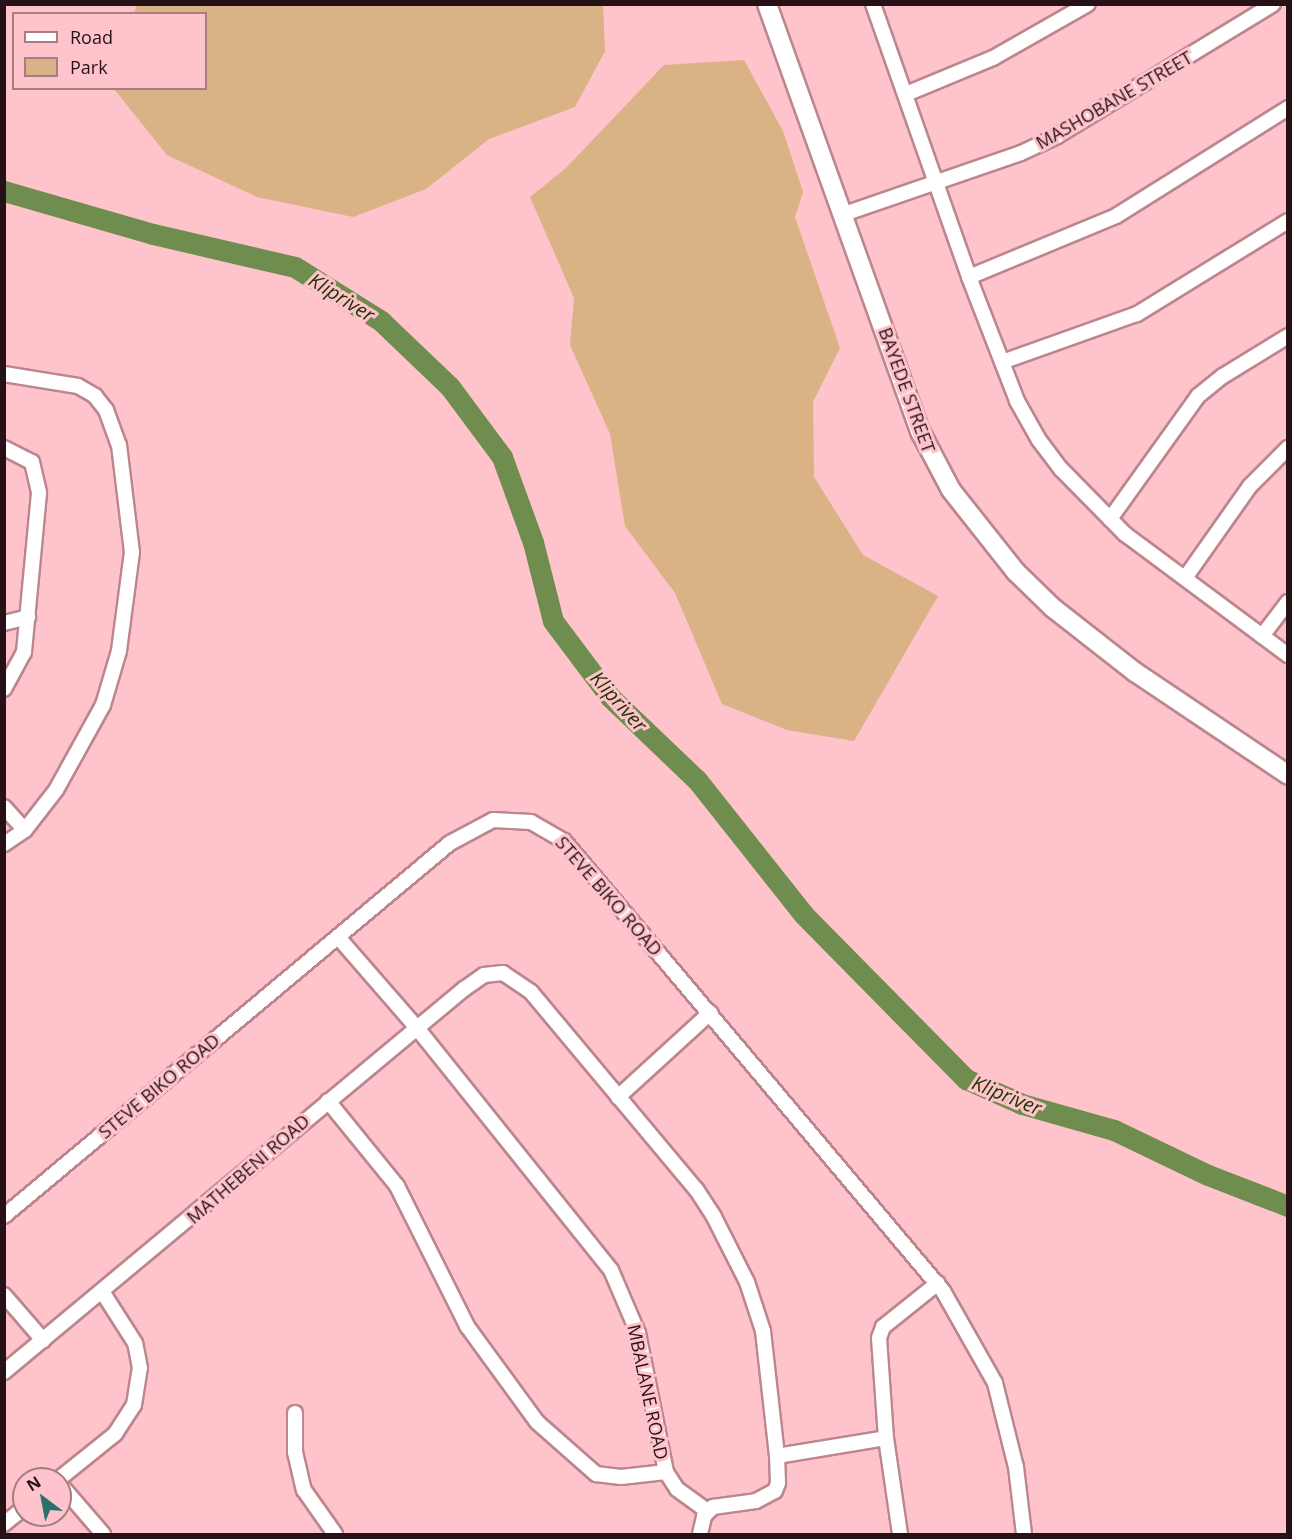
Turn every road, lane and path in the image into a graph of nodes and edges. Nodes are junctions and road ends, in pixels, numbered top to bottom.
1 (767, 4) edge
2 (873, 4) edge
3 (1088, 4) edge
4 (1273, 4) edge
5 (906, 94) junction
6 (1287, 108) edge
7 (936, 184) junction
8 (844, 214) junction
9 (1287, 221) edge
10 (969, 277) junction
11 (1287, 336) edge
12 (1002, 362) junction
13 (4, 374) edge
14 (4, 448) edge
15 (1287, 448) edge
16 (1110, 519) junction
17 (1185, 578) junction
18 (1287, 602) edge
19 (28, 617) junction
20 (4, 623) edge
21 (1262, 636) junction
22 (1287, 655) edge
23 (4, 688) edge
24 (1287, 775) edge
25 (4, 807) edge
26 (25, 830) junction
27 (4, 844) edge
28 (338, 938) junction
29 (710, 1013) junction
30 (417, 1028) junction
31 (618, 1097) junction
32 (328, 1101) junction
33 (4, 1216) edge
34 (938, 1283) junction
35 (103, 1293) junction
36 (4, 1295) edge
37 (43, 1340) junction
38 (4, 1372) edge
39 (295, 1413) dead end
40 (886, 1438) junction
41 (777, 1456) junction
42 (72, 1469) edge
43 (666, 1472) junction
44 (72, 1498) edge
45 (707, 1511) junction
46 (103, 1534) edge
47 (335, 1534) edge
48 (700, 1534) edge
49 (900, 1534) edge
50 (1024, 1534) edge

1 - 8 street, BAYEDE STREET
2 - 5 street
3 - 5 street
4 - 7 street, MASHOBANE STREET
5 - 7 street
6 - 10 street
7 - 8 street, MASHOBANE STREET
7 - 10 street
8 - 24 street, BAYEDE STREET
9 - 12 street
10 - 12 street
11 - 16 street
12 - 16 street
13 - 26 street
14 - 19 street
15 - 17 street
16 - 17 street
17 - 21 street
18 - 21 street
19 - 20 street
19 - 23 street
21 - 22 street
25 - 26 street
26 - 27 street
28 - 29 street, STEVE BIKO ROAD
28 - 30 street, MBALANE ROAD
28 - 33 street, STEVE BIKO ROAD
29 - 31 street
29 - 34 street, STEVE BIKO ROAD
30 - 31 street, MATHEBENI ROAD
30 - 32 street, MATHEBENI ROAD
30 - 43 street, MBALANE ROAD
31 - 41 street
32 - 35 street, MATHEBENI ROAD
32 - 43 street, MBALANE ROAD
34 - 40 street
34 - 50 street, STEVE BIKO ROAD
35 - 37 street, MATHEBENI ROAD
35 - 42 street
36 - 37 street
37 - 38 street, MATHEBENI ROAD
39 - 47 street
40 - 41 street
40 - 49 street
41 - 45 street
43 - 45 street
44 - 46 street
45 - 48 street

